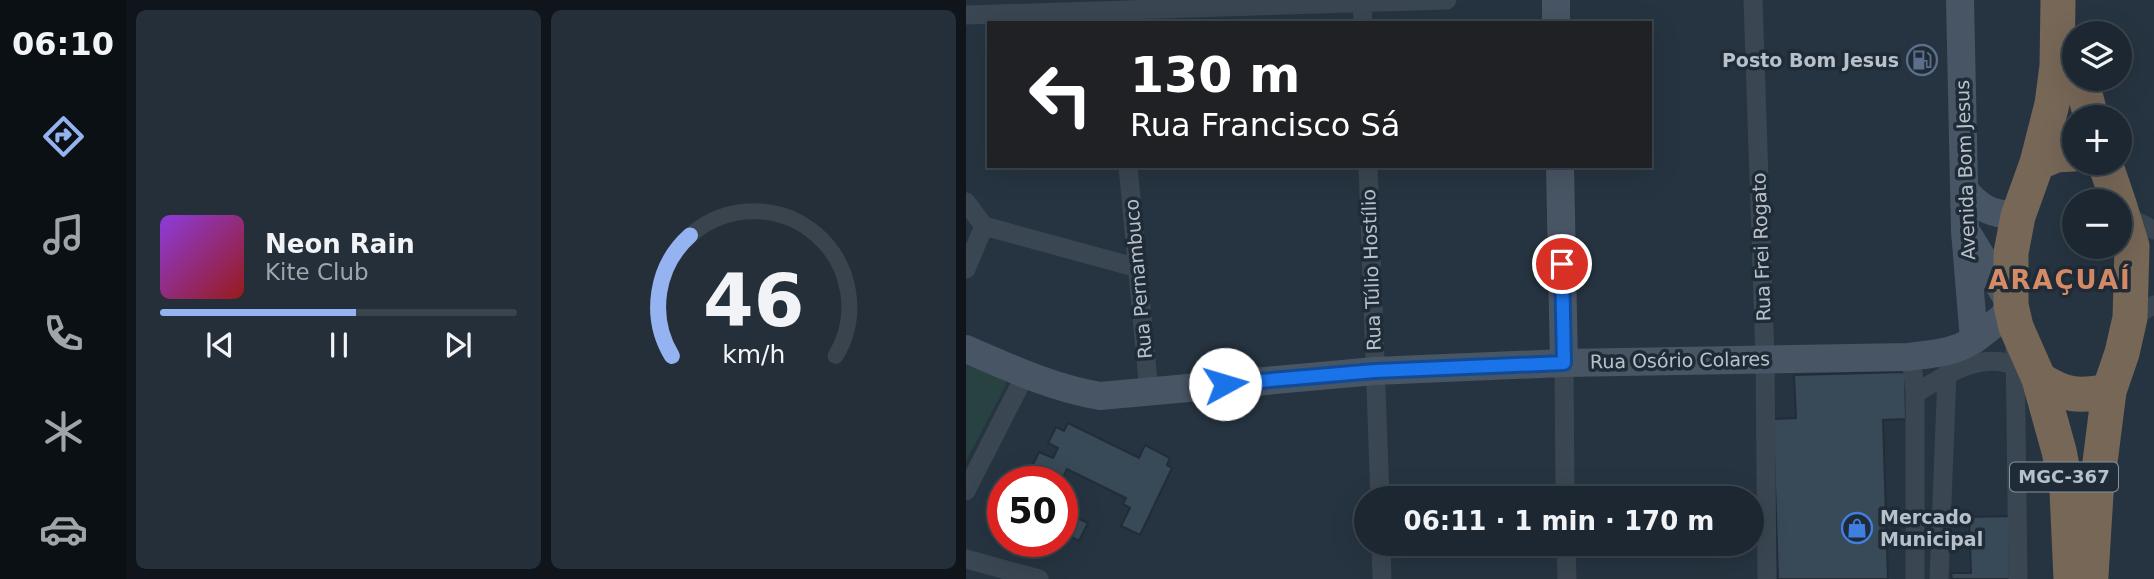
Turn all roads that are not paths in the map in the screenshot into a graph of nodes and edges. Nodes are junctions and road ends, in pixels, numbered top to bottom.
1 (1447, 0) edge
2 (1556, 0) edge
3 (1753, 0) edge
4 (1959, 0) edge
5 (2058, 0) edge
6 (2072, 0) edge
7 (1362, 1) edge
8 (1112, 11) edge
9 (966, 15) edge
10 (1363, 21) edge
11 (1556, 21) edge
12 (2074, 21) edge
13 (2062, 155) edge
14 (2037, 163) junction
15 (1128, 168) edge
16 (1368, 168) edge
17 (1560, 168) edge
18 (1965, 190) junction
19 (966, 202) edge
20 (2018, 216) junction
21 (984, 226) junction
22 (1965, 230) junction
23 (2132, 246) edge
24 (1138, 268) junction
25 (966, 269) edge
26 (2142, 312) edge
27 (2013, 314) junction
28 (1974, 340) junction
29 (966, 349) edge
30 (1908, 357) junction
31 (1765, 358) junction
32 (1564, 363) junction
33 (1375, 371) junction
34 (2026, 371) junction
35 (1947, 373) junction
36 (1025, 375) junction
37 (2109, 391) junction
38 (1149, 392) junction
39 (1915, 394) junction
40 (1380, 486) edge
41 (1565, 486) edge
42 (966, 491) edge
43 (1381, 556) edge
44 (1566, 556) edge
45 (966, 559) edge
46 (1039, 579) edge
47 (1382, 579) edge
48 (1567, 579) edge
49 (1767, 579) edge
50 (1915, 579) edge
51 (1939, 579) edge
52 (2018, 579) edge
53 (2071, 579) edge
54 (2091, 579) edge

1 - 7 street
2 - 11 main road
3 - 31 street, Rua Frei Rogato
4 - 18 main road, Avenida Bom Jesus
5 - 14 highway, MGC-367
6 - 12 highway
7 - 8 street
7 - 10 street
8 - 9 street
13 - 14 highway
14 - 20 highway, MGC-367
15 - 24 street, Rua Pernambuco
16 - 33 street, Rua Túlio Hostílio
17 - 32 main road
18 - 20 main road
18 - 22 main road, Avenida Bom Jesus
19 - 21 street
20 - 27 highway, MGC-367
21 - 24 street
21 - 25 street
22 - 27 main road
22 - 28 main road, Avenida Bom Jesus
23 - 26 highway, MGC-367
24 - 38 street, Rua Pernambuco
26 - 37 highway, MGC-367
27 - 28 main road, Rua Osório Colares
27 - 34 highway, MGC-367
28 - 30 main road, Rua Osório Colares
29 - 36 main road, Rua Osório Colares
30 - 31 main road, Rua Osório Colares
30 - 39 street
31 - 32 main road, Rua Osório Colares
31 - 49 street, Rua Frei Rogato
32 - 33 main road, Rua Osório Colares
32 - 41 street
33 - 38 main road, Rua Osório Colares
33 - 40 street, Rua Túlio Hostílio
34 - 35 street
34 - 37 highway
34 - 52 street
34 - 53 highway, MGC-367
35 - 39 street
35 - 51 street
36 - 38 main road, Rua Osório Colares
36 - 42 street
37 - 54 highway, MGC-367
39 - 50 street
43 - 47 street
44 - 48 street
45 - 46 street

